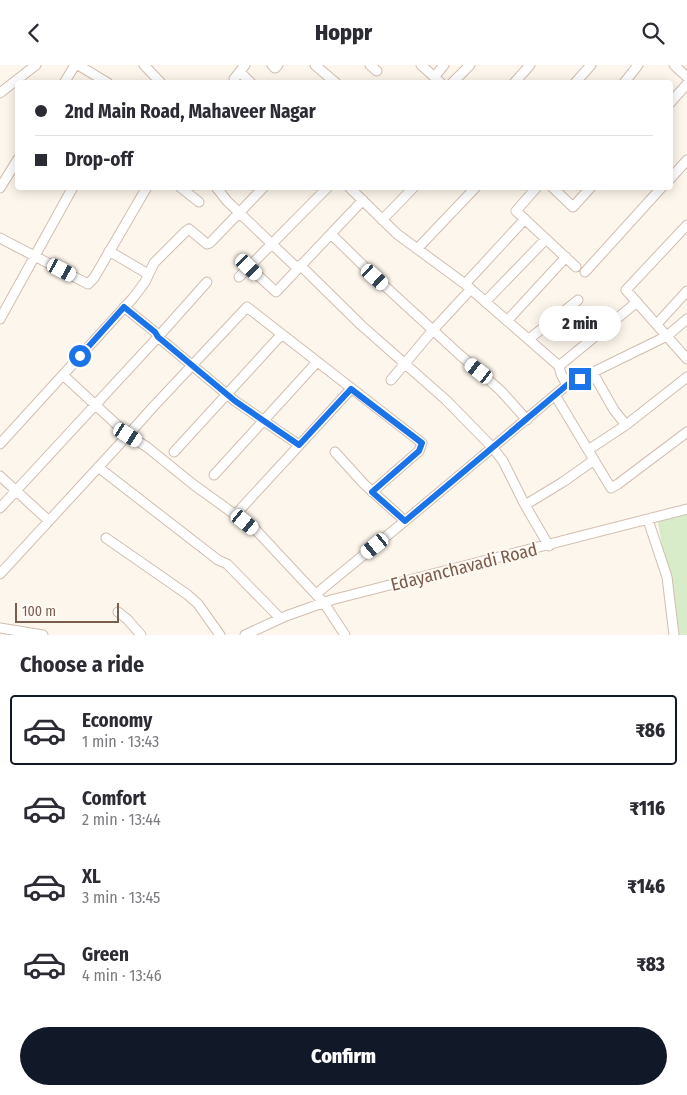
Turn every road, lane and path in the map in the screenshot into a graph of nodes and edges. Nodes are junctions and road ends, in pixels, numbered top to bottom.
1 (36, 65) edge
2 (76, 65) edge
3 (272, 65) edge
4 (278, 65) edge
5 (315, 65) edge
6 (422, 65) edge
7 (444, 65) edge
8 (470, 65) edge
9 (530, 65) edge
10 (591, 65) edge
11 (638, 65) edge
12 (674, 65) edge
13 (147, 66) edge
14 (687, 77) edge
15 (438, 79) edge
16 (17, 80) edge
17 (66, 80) edge
18 (103, 80) edge
19 (159, 80) edge
20 (332, 80) edge
21 (455, 80) edge
22 (517, 80) edge
23 (578, 80) edge
24 (626, 80) edge
25 (15, 81) edge
26 (687, 84) edge
27 (0, 93) edge
28 (673, 100) edge
29 (687, 160) edge
30 (15, 164) edge
31 (673, 176) edge
32 (0, 188) edge
33 (71, 190) edge
34 (145, 190) edge
35 (184, 190) edge
36 (219, 190) edge
37 (261, 190) edge
38 (325, 190) edge
39 (352, 190) edge
40 (411, 190) edge
41 (473, 190) edge
42 (534, 190) edge
43 (555, 190) edge
44 (589, 190) edge
45 (659, 190) edge
46 (363, 200) junction
47 (199, 202) dead end
48 (239, 213) junction
49 (525, 219) junction
50 (382, 220) junction
51 (687, 225) edge
52 (331, 234) junction
53 (0, 237) edge
54 (546, 239) junction
55 (272, 244) junction
56 (418, 248) junction
57 (109, 251) junction
58 (35, 255) junction
59 (566, 257) junction
60 (249, 267) junction
61 (299, 267) junction
62 (576, 267) dead end
63 (585, 273) dead end
64 (239, 277) dead end
65 (146, 278) junction
66 (206, 282) dead end
67 (468, 287) junction
68 (687, 291) edge
69 (578, 301) dead end
70 (485, 302) junction
71 (637, 303) junction
72 (124, 307) junction
73 (0, 319) edge
74 (687, 319) edge
75 (507, 321) junction
76 (657, 324) junction
77 (433, 330) junction
78 (281, 335) junction
79 (666, 336) junction
80 (158, 337) junction
81 (528, 339) junction
82 (687, 359) edge
83 (317, 362) junction
84 (404, 363) junction
85 (192, 366) junction
86 (559, 366) junction
87 (593, 373) junction
88 (63, 375) junction
89 (687, 377) edge
90 (391, 380) dead end
91 (567, 385) junction
92 (351, 389) junction
93 (226, 394) junction
94 (555, 395) junction
95 (95, 405) junction
96 (527, 420) junction
97 (263, 421) junction
98 (626, 425) junction
99 (687, 432) edge
100 (128, 435) junction
101 (0, 444) edge
102 (299, 445) junction
103 (493, 448) junction
104 (588, 450) junction
105 (174, 452) dead end
106 (335, 452) dead end
107 (594, 460) junction
108 (98, 467) junction
109 (214, 475) dead end
110 (0, 476) edge
111 (16, 491) junction
112 (372, 492) junction
113 (525, 505) junction
114 (0, 508) edge
115 (687, 509) edge
116 (236, 514) junction
117 (648, 520) junction
118 (49, 521) junction
119 (405, 521) junction
120 (106, 538) dead end
121 (549, 546) junction
122 (0, 574) edge
123 (316, 594) junction
124 (324, 603) junction
125 (118, 612) dead end
126 (280, 619) junction
127 (0, 628) edge
128 (43, 635) edge
129 (140, 635) edge
130 (220, 635) edge
131 (244, 635) edge
132 (344, 635) edge
133 (674, 635) edge

1 - 16 street
2 - 17 street
2 - 18 street
3 - 4 street
5 - 20 street
6 - 15 street
7 - 15 street
8 - 21 street
9 - 22 street
10 - 23 street
11 - 24 street
12 - 14 street
13 - 19 street
25 - 27 street
26 - 28 street
29 - 31 street
30 - 32 street
33 - 58 street
34 - 57 street
35 - 47 street
36 - 48 street
37 - 48 street
38 - 55 street
39 - 46 street
40 - 50 street
41 - 56 street
42 - 49 street
43 - 44 street
45 - 63 street
46 - 50 street
46 - 52 street
48 - 55 street
48 - 65 street
49 - 54 street
49 - 67 street
50 - 56 street
51 - 71 street
52 - 61 street
52 - 77 street
53 - 58 street
54 - 59 street
54 - 70 street
55 - 60 street
55 - 61 street
56 - 67 street
57 - 58 street
57 - 65 street
58 - 73 street
59 - 62 street
59 - 75 street
60 - 61 street
60 - 64 street
61 - 84 street
65 - 72 street
66 - 80 street
67 - 70 street
67 - 77 street
68 - 76 street
69 - 81 street
70 - 75 street
71 - 76 street
71 - 86 street
72 - 80 street
72 - 88 street
74 - 79 street
75 - 81 street
76 - 79 street
77 - 84 street
77 - 96 street
78 - 83 street
78 - 85 street
78 - 93 street
79 - 82 street
79 - 87 street
80 - 85 street
80 - 95 street
81 - 86 street
83 - 92 street
83 - 97 street
84 - 90 street
84 - 103 street
85 - 93 street
85 - 100 street
86 - 91 street
87 - 91 street
87 - 98 street
88 - 95 street
88 - 101 street
89 - 98 street
91 - 94 street
92 - 102 street
92 - 112 street
93 - 97 street
93 - 105 street
94 - 96 street
94 - 104 street
95 - 100 street
95 - 111 street
96 - 103 street
97 - 102 street
97 - 109 street
98 - 104 street
99 - 107 street
100 - 108 street
100 - 116 street
102 - 116 street
103 - 113 street
103 - 119 street
104 - 107 street
106 - 112 street
107 - 113 street
108 - 118 street
108 - 126 street
110 - 111 street
111 - 114 street
111 - 118 street
112 - 119 street
113 - 121 street
115 - 117 street, Edayanchavadi Road
116 - 123 street
117 - 121 street, Edayanchavadi Road
117 - 133 street
118 - 122 street
119 - 123 street
120 - 130 street
121 - 124 street, Edayanchavadi Road
123 - 124 street
124 - 126 street, Edayanchavadi Road
124 - 132 street
125 - 129 street
126 - 131 street, Edayanchavadi Road
127 - 128 street

